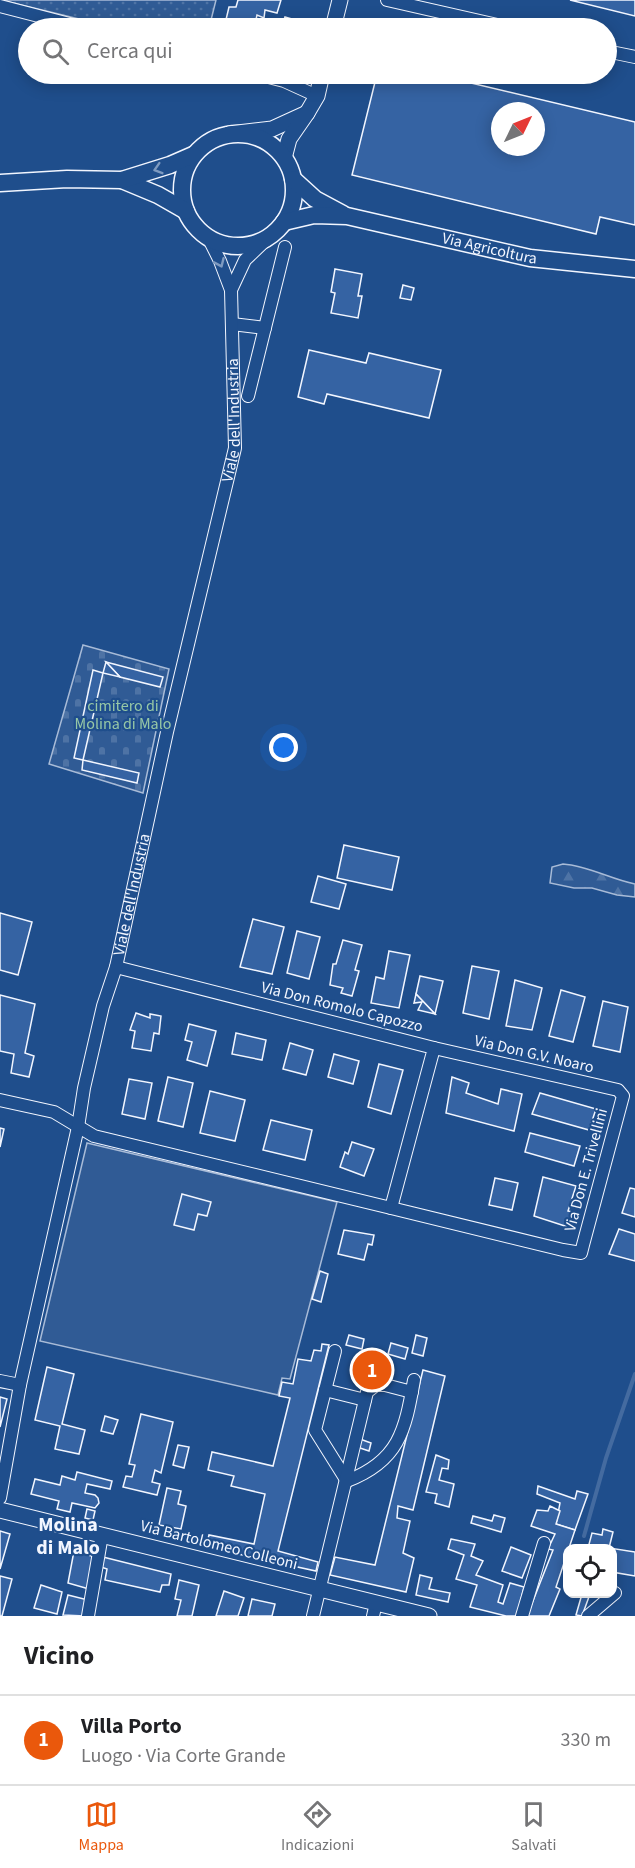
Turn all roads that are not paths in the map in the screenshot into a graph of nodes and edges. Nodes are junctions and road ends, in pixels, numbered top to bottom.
1 (340, 0) edge
2 (387, 0) edge
3 (0, 6) edge
4 (46, 18) edge
5 (336, 18) edge
6 (466, 18) edge
7 (617, 53) edge
8 (635, 57) edge
9 (291, 84) edge
10 (320, 84) edge
11 (317, 96) junction
12 (307, 113) junction
13 (229, 134) junction
14 (193, 155) junction
15 (284, 158) junction
16 (293, 179) junction
17 (122, 180) junction
18 (0, 183) edge
19 (186, 211) junction
20 (347, 216) junction
21 (284, 222) junction
22 (208, 237) junction
23 (269, 237) junction
24 (285, 247) dead end
25 (635, 268) edge
26 (231, 290) junction
27 (232, 324) junction
28 (265, 328) junction
29 (248, 396) dead end
30 (116, 967) junction
31 (434, 1048) junction
32 (623, 1096) joint
33 (0, 1100) edge
34 (78, 1128) junction
35 (391, 1208) junction
36 (335, 1351) dead end
37 (0, 1381) edge
38 (20, 1385) junction
39 (325, 1390) junction
40 (365, 1400) junction
41 (347, 1481) junction
42 (0, 1498) edge
43 (0, 1510) edge
44 (102, 1535) junction
45 (544, 1543) dead end
46 (320, 1589) junction
47 (609, 1598) edge
48 (375, 1609) edge
49 (88, 1616) edge
50 (313, 1616) edge
51 (429, 1616) edge
52 (522, 1616) edge
53 (588, 1616) edge

1 - 5 street
2 - 6 street
3 - 4 street
7 - 8 street
9 - 11 street
10 - 11 street
11 - 12 street
12 - 13 street
12 - 15 street
13 - 14 main road
13 - 15 main road
14 -> 17 main road
14 - 19 main road
15 - 16 main road
16 - 20 main road, Via Agricoltura
16 - 21 main road, Viale dell'Industria
17 - 18 main road
17 - 19 main road
19 - 22 main road, Viale dell'Industria
20 - 21 main road, Via Agricoltura
20 - 25 main road, Via Agricoltura
21 - 23 main road, Viale dell'Industria
22 - 23 main road, Viale dell'Industria
22 -> 26 street, Viale dell'Industria
23 - 26 street, Viale dell'Industria
24 - 28 street
26 - 27 street, Viale dell'Industria
27 - 28 street
27 - 30 street, Viale dell'Industria
28 - 29 street
30 - 31 street, Via Don Romolo Capozzo
30 - 34 street, Viale dell'Industria
31 - 32 street, Via Don G.V. Noaro
31 - 35 street, Via Don Romolo Capozzo
32 - 35 street, Via Don E. Trivellini
33 - 34 street
34 - 35 street
34 - 38 street, Viale dell'Industria
36 - 39 street
37 - 38 street
38 - 42 street, Viale dell'Industria
39 - 40 street
39 - 41 street
40 - 41 street
40 - 41 street
41 - 46 street
43 - 44 street, Via Bartolomeo Colleoni
44 - 46 street, Via Bartolomeo Colleoni
44 - 49 street
45 - 52 street
46 - 48 street, Via Bartolomeo Colleoni
46 - 50 street
47 - 53 street
48 - 51 street, Via Bartolomeo Colleoni

